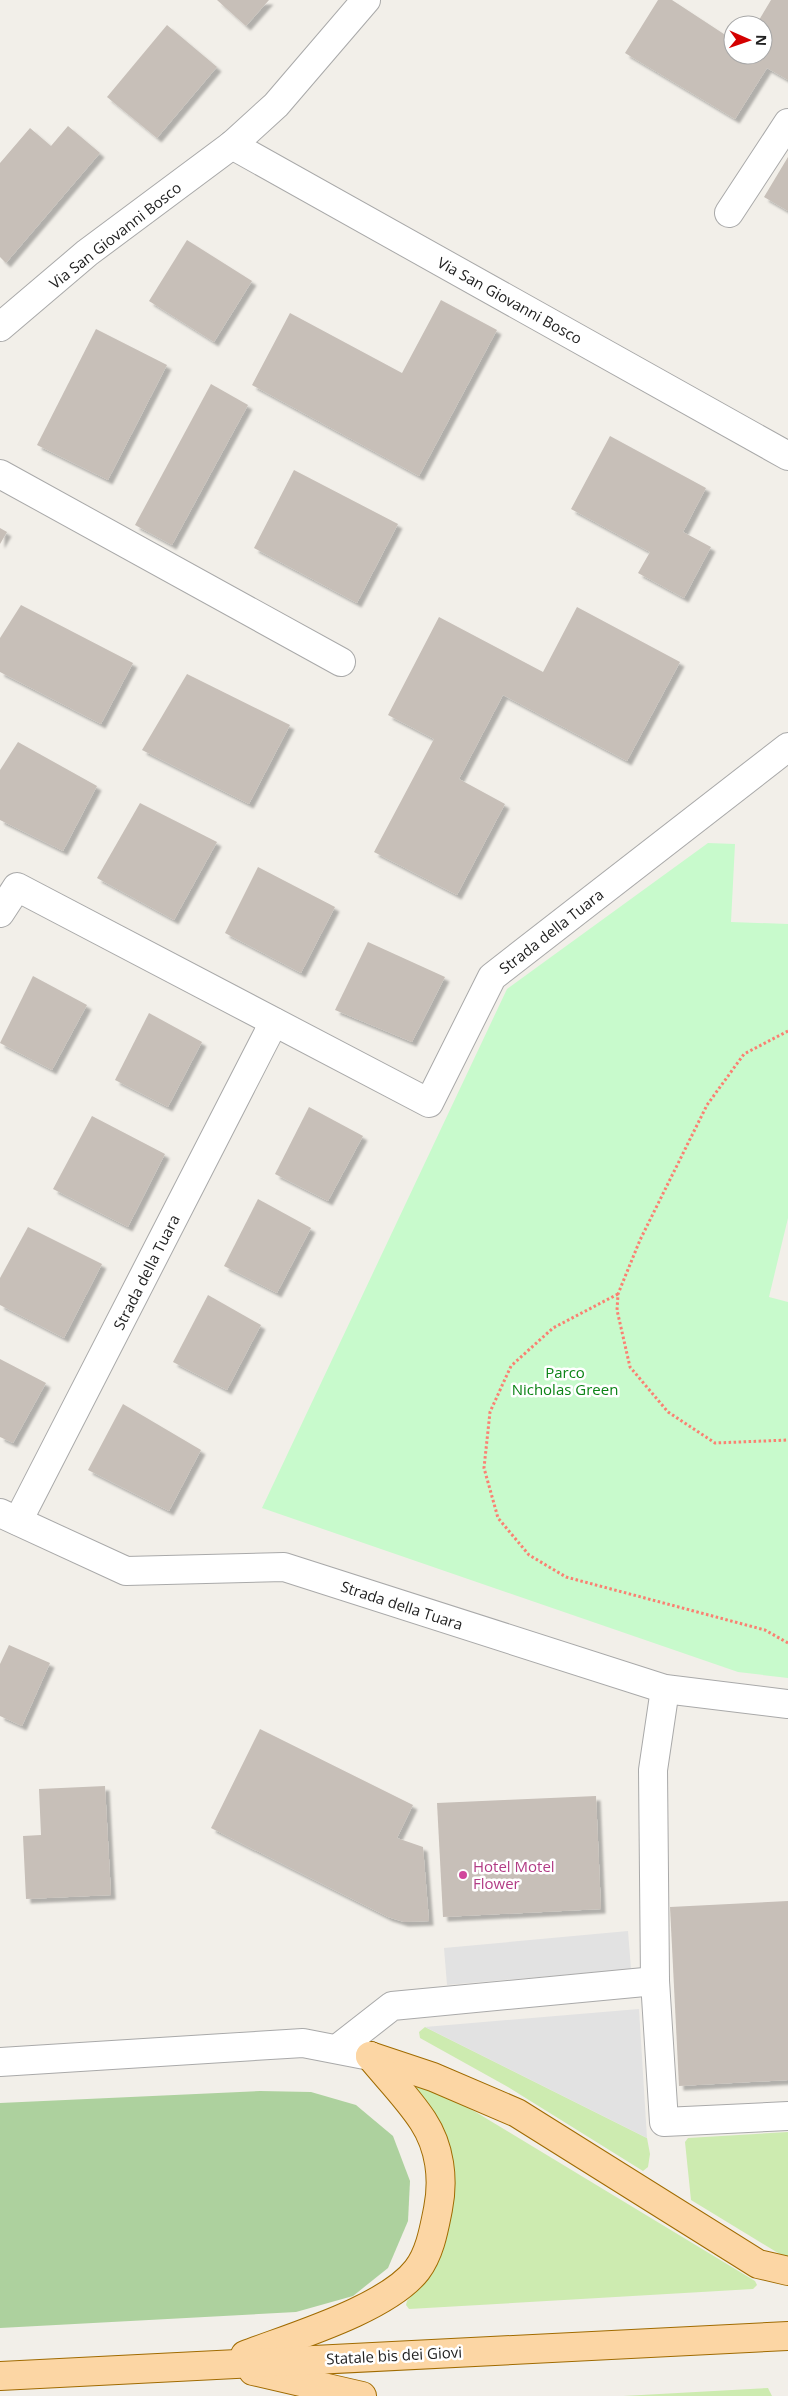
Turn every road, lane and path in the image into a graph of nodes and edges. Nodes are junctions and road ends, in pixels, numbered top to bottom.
1 (366, 0) edge
2 (788, 123) edge
3 (232, 145) junction
4 (728, 213) dead end
5 (0, 327) edge
6 (788, 456) edge
7 (0, 474) edge
8 (341, 662) dead end
9 (788, 747) edge
10 (0, 913) edge
11 (274, 1022) junction
12 (788, 1031) edge
13 (618, 1294) junction
14 (788, 1440) edge
15 (9, 1517) edge
16 (788, 1643) edge
17 (665, 1689) junction
18 (788, 1704) edge
19 (655, 1981) junction
20 (337, 2049) junction
21 (370, 2056) junction
22 (0, 2062) edge
23 (788, 2116) edge
24 (788, 2271) edge
25 (788, 2336) edge
26 (220, 2364) junction
27 (0, 2376) edge
28 (362, 2396) edge

1 - 3 street, Via San Giovanni Bosco
2 - 4 street
3 - 5 street, Via San Giovanni Bosco
3 - 6 street, Via San Giovanni Bosco
7 - 8 street
9 - 11 street, Strada della Tuara
10 - 11 street, Strada della Tuara
11 - 15 street, Strada della Tuara
12 - 13 path
13 - 14 path
13 - 16 path
15 - 17 street, Strada della Tuara
17 - 18 street, Strada della Tuara
17 - 19 street
19 - 20 street
19 - 23 street
20 - 21 street
20 - 22 street
21 - 24 main road
21 - 26 main road
25 - 26 main road, Statale bis dei Giovi
26 - 27 main road, Statale bis dei Giovi
26 - 28 main road

